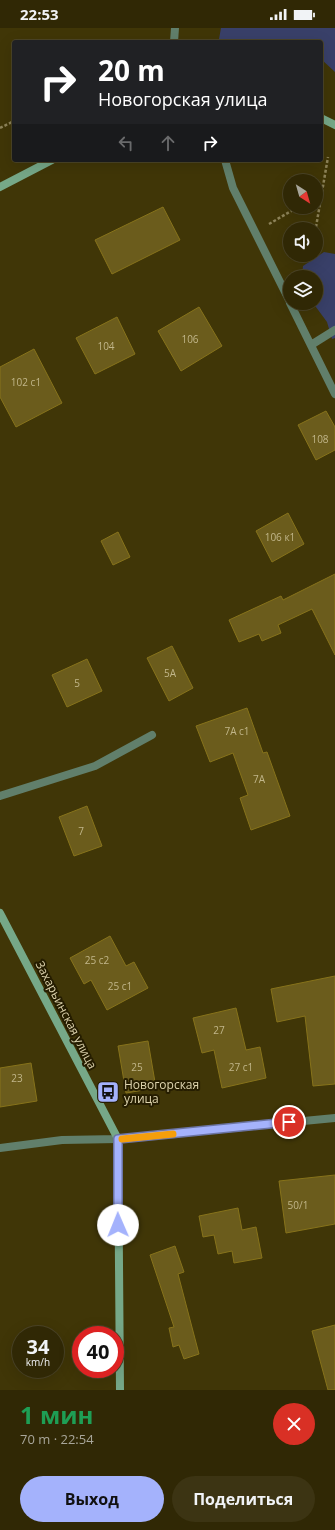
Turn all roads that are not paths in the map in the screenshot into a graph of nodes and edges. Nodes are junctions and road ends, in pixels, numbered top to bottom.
1 (175, 28) edge
2 (174, 40) edge
3 (323, 119) edge
4 (335, 125) edge
5 (48, 162) edge
6 (226, 162) edge
7 (0, 187) edge
8 (283, 289) edge
9 (294, 310) edge
10 (335, 330) edge
11 (312, 345) junction
12 (335, 394) edge
13 (152, 735) dead end
14 (0, 796) edge
15 (0, 913) edge
16 (335, 1118) edge
17 (118, 1139) junction
18 (0, 1148) edge
19 (120, 1390) edge

1 - 2 street
3 - 4 street
5 - 7 street
6 - 8 street
9 - 11 street
10 - 11 street
11 - 12 street
13 - 14 street
15 - 17 street, Захарьинская улица
16 - 17 street
17 - 18 street
17 - 19 street, Захарьинская улица

